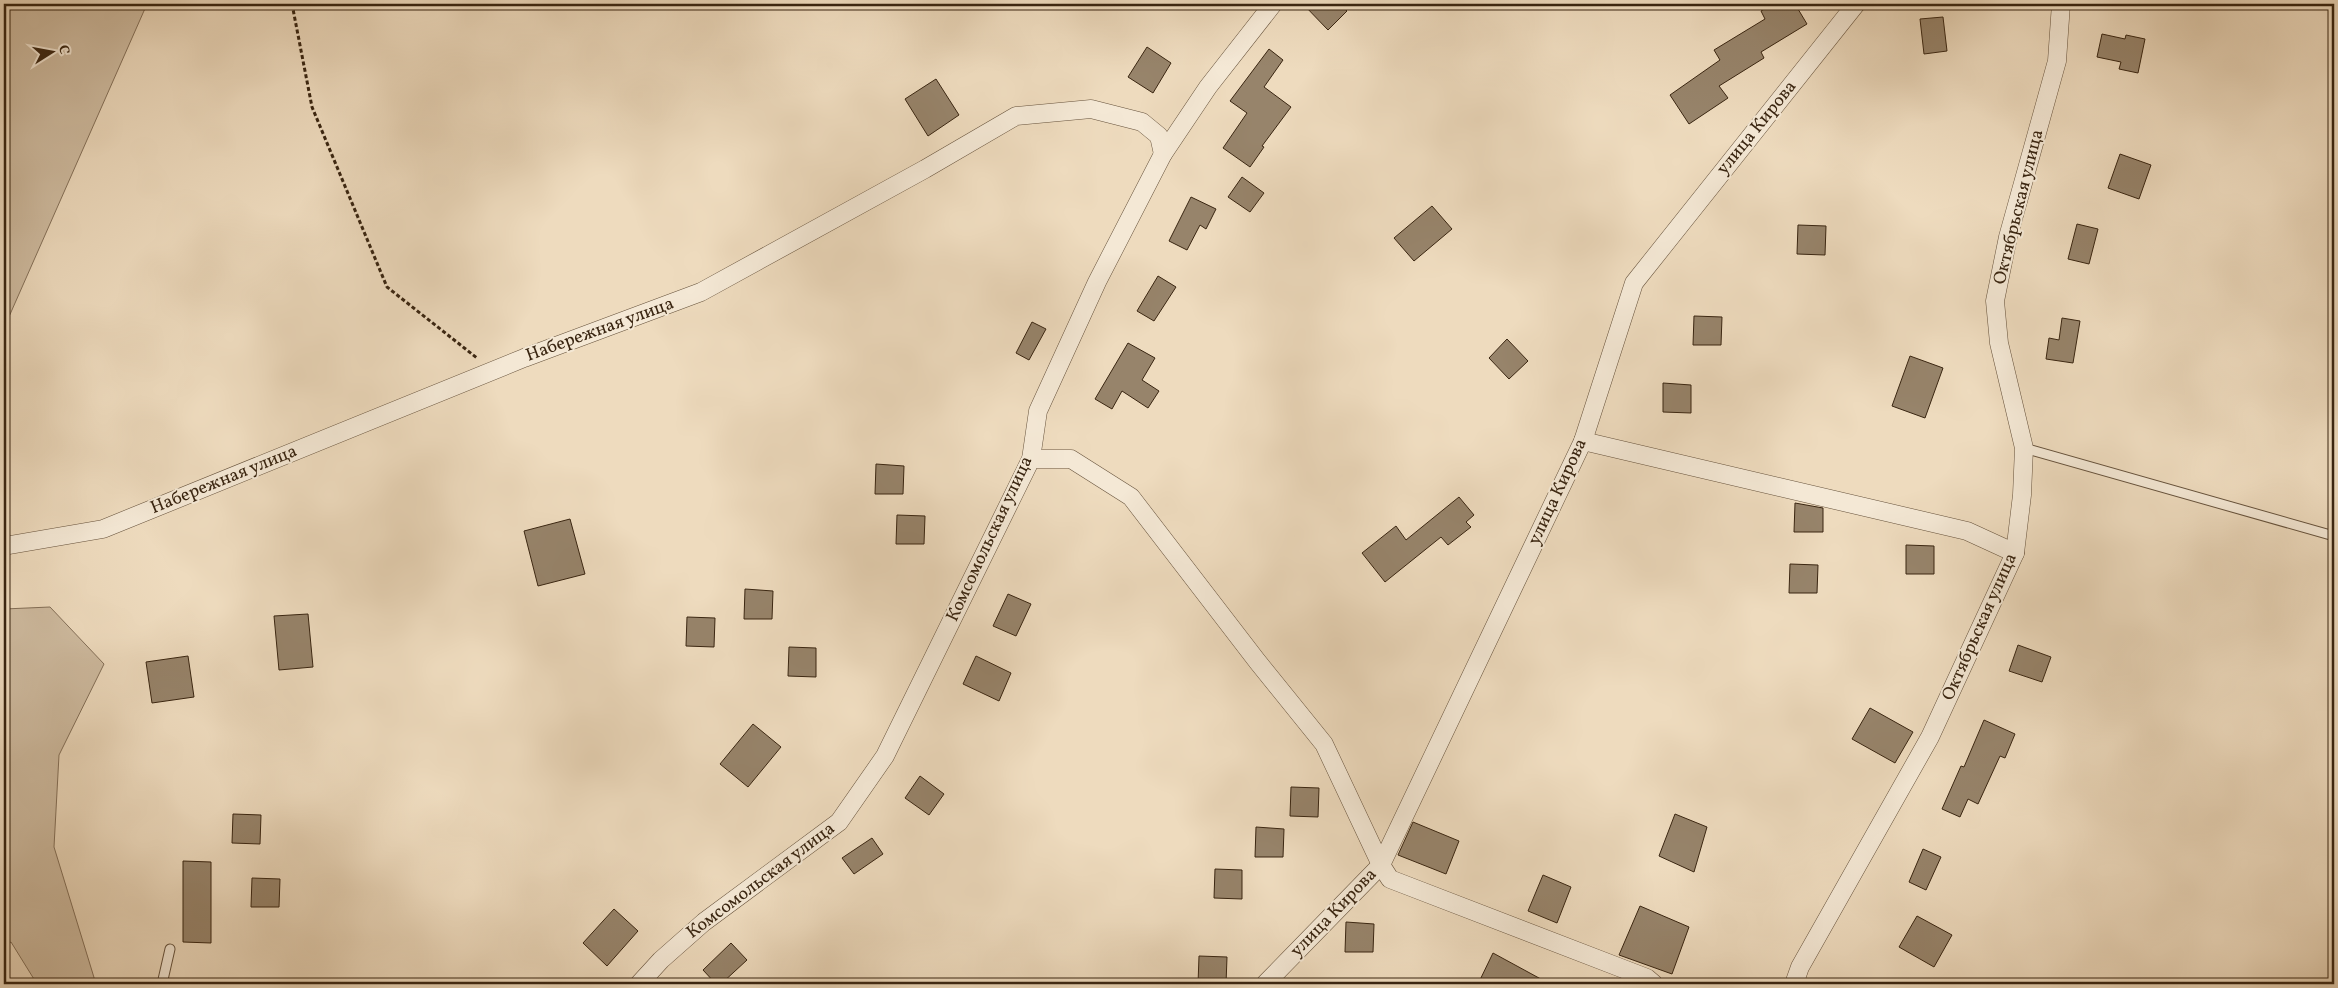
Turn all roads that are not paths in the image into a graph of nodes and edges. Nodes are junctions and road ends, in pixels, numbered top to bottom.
1 (1273, 4) edge
2 (1856, 4) edge
3 (2061, 4) edge
4 (1163, 154) junction
5 (1582, 441) junction
6 (2024, 448) junction
7 (1031, 459) junction
8 (2334, 536) edge
9 (4, 546) edge
10 (2015, 553) junction
11 (1381, 865) junction
12 (170, 949) dead end
13 (162, 984) edge
14 (639, 984) edge
15 (1265, 984) edge
16 (1654, 984) edge
17 (1794, 984) edge

1 - 4 street, Комсомольская улица
2 - 5 street, улица Кирова
3 - 6 street, Октябрьская улица
4 - 7 street, Комсомольская улица
4 - 9 street, Набережная улица
5 - 10 street
5 - 11 street, улица Кирова
6 - 8 lane
6 - 10 street, Октябрьская улица
7 - 11 street
7 - 14 street, Комсомольская улица
10 - 17 street, Октябрьская улица
11 - 15 street, улица Кирова
11 - 16 street
12 - 13 lane

